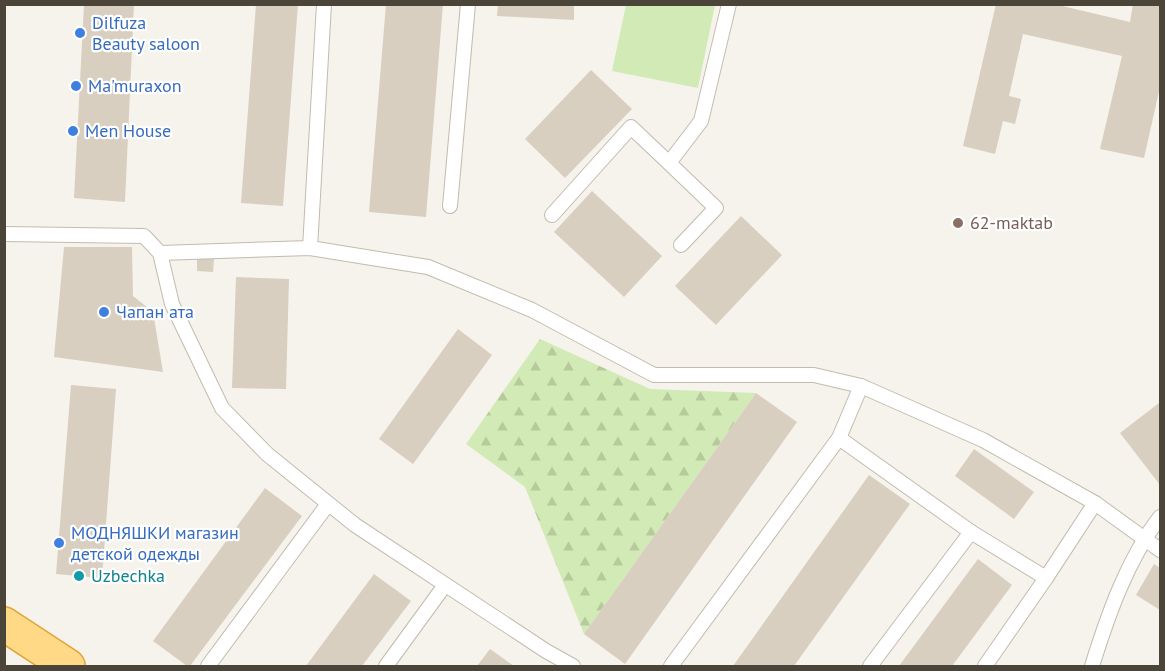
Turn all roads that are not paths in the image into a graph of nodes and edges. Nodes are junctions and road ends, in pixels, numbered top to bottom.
1 (324, 4) edge
2 (468, 4) edge
3 (729, 4) edge
4 (669, 163) junction
5 (450, 206) dead end
6 (552, 215) dead end
7 (4, 234) edge
8 (681, 244) dead end
9 (310, 248) junction
10 (160, 253) junction
11 (861, 386) junction
12 (839, 438) junction
13 (1095, 503) junction
14 (328, 504) junction
15 (1161, 517) edge
16 (971, 532) junction
17 (1143, 539) junction
18 (1161, 550) edge
19 (1047, 578) junction
20 (445, 585) junction
21 (4, 624) edge
22 (555, 662) edge
23 (68, 666) edge
24 (208, 666) edge
25 (386, 666) edge
26 (573, 666) edge
27 (671, 666) edge
28 (870, 666) edge
29 (985, 666) edge
30 (1092, 666) edge

1 - 9 lane
2 - 5 lane
3 - 4 lane
4 - 6 lane
4 - 8 lane
7 - 10 lane
9 - 10 lane
9 - 11 lane
10 - 14 lane
11 - 12 lane
11 - 13 lane
12 - 16 lane
12 - 27 lane
13 - 17 lane
13 - 19 lane
14 - 20 lane
14 - 24 lane
15 - 17 lane
16 - 19 lane
16 - 28 lane
17 - 18 lane
17 - 30 lane
19 - 29 lane
20 - 22 lane
20 - 25 lane
21 - 23 highway
22 - 26 lane

